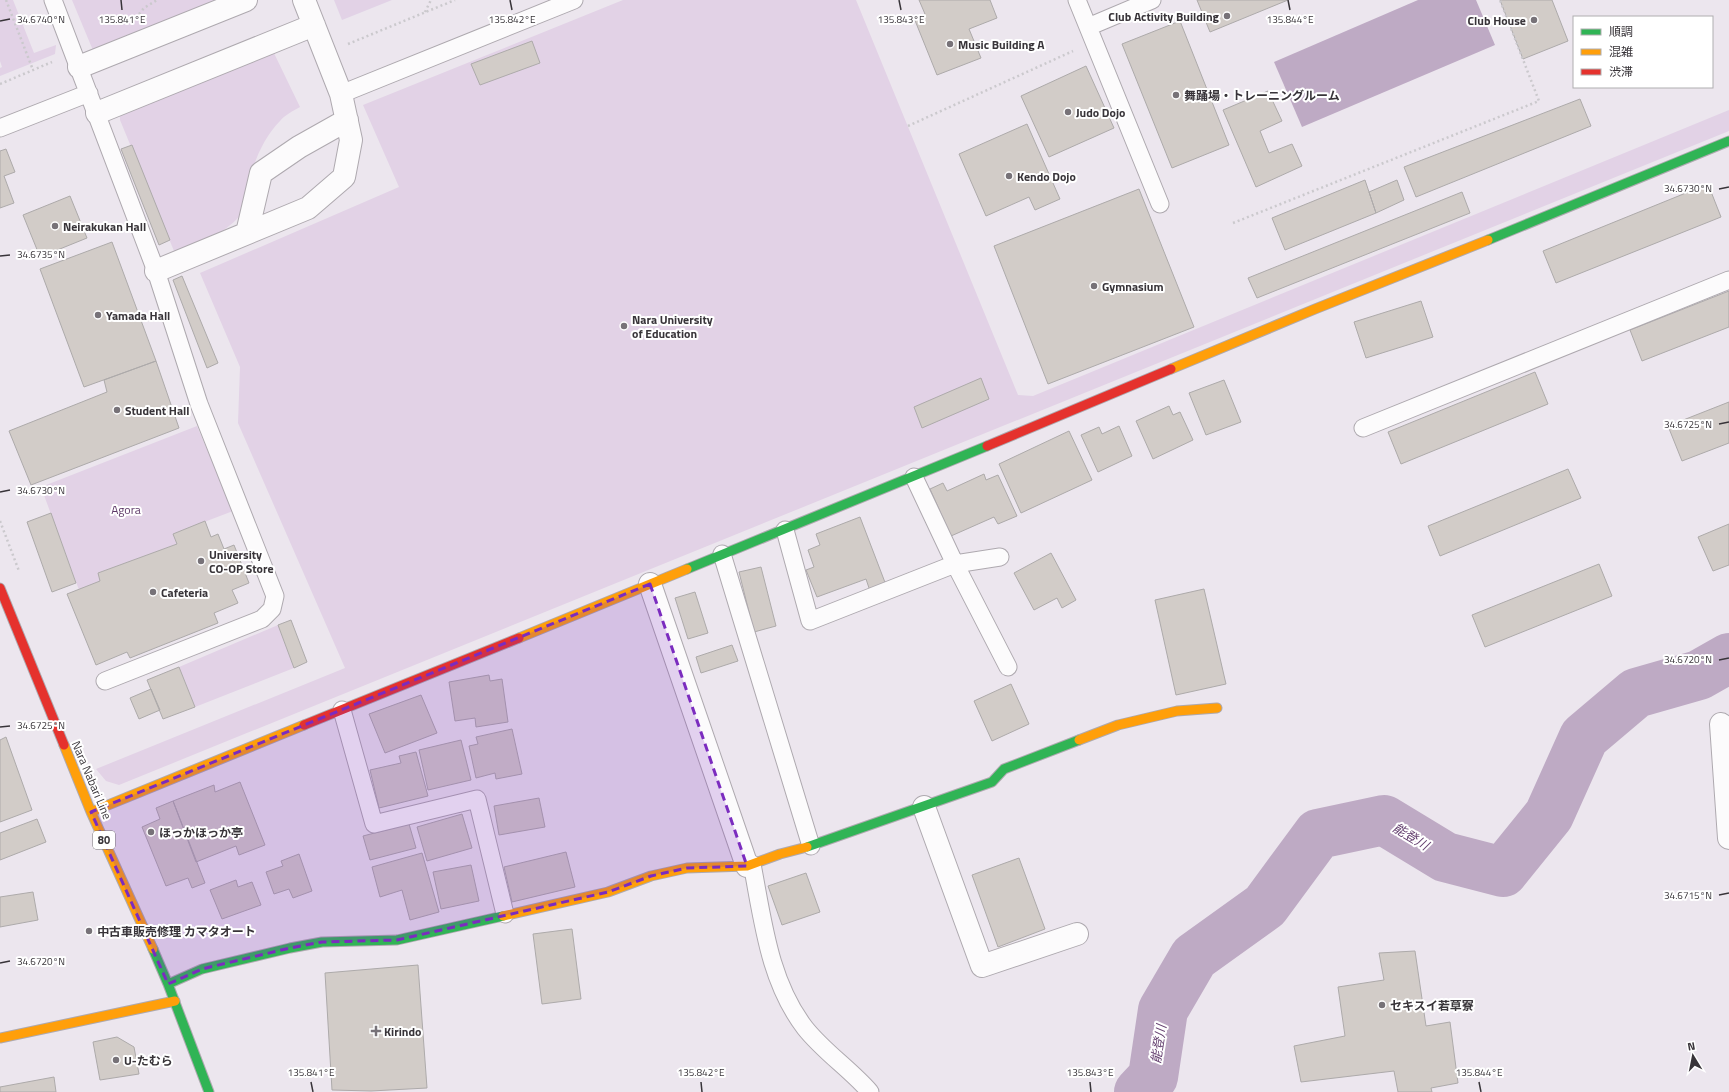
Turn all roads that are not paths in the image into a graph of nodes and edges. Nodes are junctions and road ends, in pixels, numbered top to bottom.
1 (53, 0) edge
2 (246, 0) edge
3 (304, 0) edge
4 (574, 0) edge
5 (1077, 0) edge
6 (1152, 0) edge
7 (314, 25) junction
8 (1091, 34) junction
9 (79, 67) junction
10 (89, 93) junction
11 (342, 94) junction
12 (97, 113) junction
13 (347, 120) junction
14 (0, 128) edge
15 (1729, 141) edge
16 (1160, 204) dead end
17 (247, 232) junction
18 (156, 271) junction
19 (1729, 280) edge
20 (1363, 428) dead end
21 (914, 477) junction
22 (785, 530) junction
23 (722, 554) junction
24 (1000, 557) dead end
25 (955, 564) junction
26 (650, 584) junction
27 (0, 588) edge
28 (1008, 667) dead end
29 (104, 681) dead end
30 (1217, 708) dead end
31 (342, 710) junction
32 (1720, 724) dead end
33 (924, 807) junction
34 (91, 812) junction
35 (1729, 838) edge
36 (811, 846) junction
37 (750, 865) junction
38 (505, 914) junction
39 (1077, 934) dead end
40 (168, 984) junction
41 (175, 1001) junction
42 (0, 1038) edge
43 (209, 1092) edge
44 (870, 1092) edge

1 - 9 lane
2 - 9 street
3 - 7 street
4 - 11 lane
5 - 8 lane
6 - 8 lane
7 - 11 street
7 - 12 street
8 - 16 lane
9 - 10 lane
10 - 12 lane
10 - 14 lane
11 - 13 street
12 - 18 lane
13 - 17 street
13 - 17 street
15 - 21 street
17 - 18 street
18 - 29 lane
19 - 20 lane
21 - 22 street
21 - 25 lane
22 - 23 street
22 - 25 lane
23 - 26 street
23 - 36 lane
24 - 25 lane
25 - 28 lane
26 - 31 street
26 - 37 street
27 - 34 street, Nara Nabari Line / 80
30 - 33 street
31 - 34 street
31 - 38 lane
32 - 35 street
33 - 36 street
33 - 39 street
34 - 40 street, Nara Nabari Line / 80
36 - 37 street
37 - 38 street
37 - 44 lane
38 - 40 street
40 - 41 street, Nara Nabari Line / 80
41 - 42 street
41 - 43 street, Nara Nabari Line / 80

